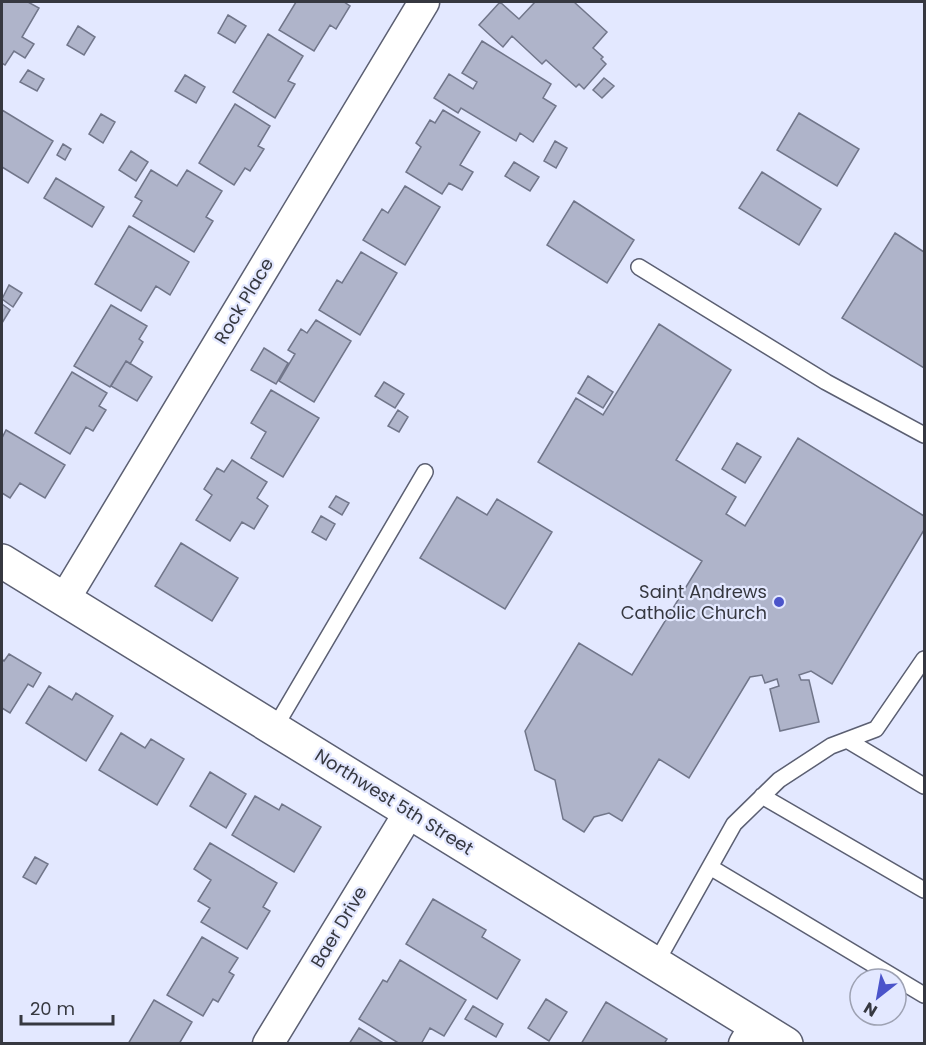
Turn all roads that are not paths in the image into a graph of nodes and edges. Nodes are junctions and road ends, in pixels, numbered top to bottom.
1 (424, 2) edge
2 (639, 267) dead end
3 (924, 435) edge
4 (425, 472) dead end
5 (2, 561) edge
6 (64, 600) junction
7 (924, 659) edge
8 (919, 680) edge
9 (274, 729) junction
10 (847, 740) junction
11 (924, 786) edge
12 (762, 796) junction
13 (410, 811) junction
14 (710, 867) junction
15 (924, 890) edge
16 (656, 963) junction
17 (924, 995) edge
18 (750, 1034) edge
19 (268, 1044) edge
20 (786, 1044) edge

1 - 6 street, Rock Place
2 - 3 lane
4 - 9 lane
5 - 6 street, Northwest 5th Street
6 - 9 street, Northwest 5th Street
7 - 8 lane
8 - 10 lane
9 - 13 street, Northwest 5th Street
10 - 11 lane
10 - 12 lane
12 - 14 lane
12 - 15 lane
13 - 16 street, Northwest 5th Street
13 - 19 street, Baer Drive
14 - 16 lane
14 - 17 lane
16 - 18 street, Northwest 5th Street
18 - 20 street, Northwest 5th Street

